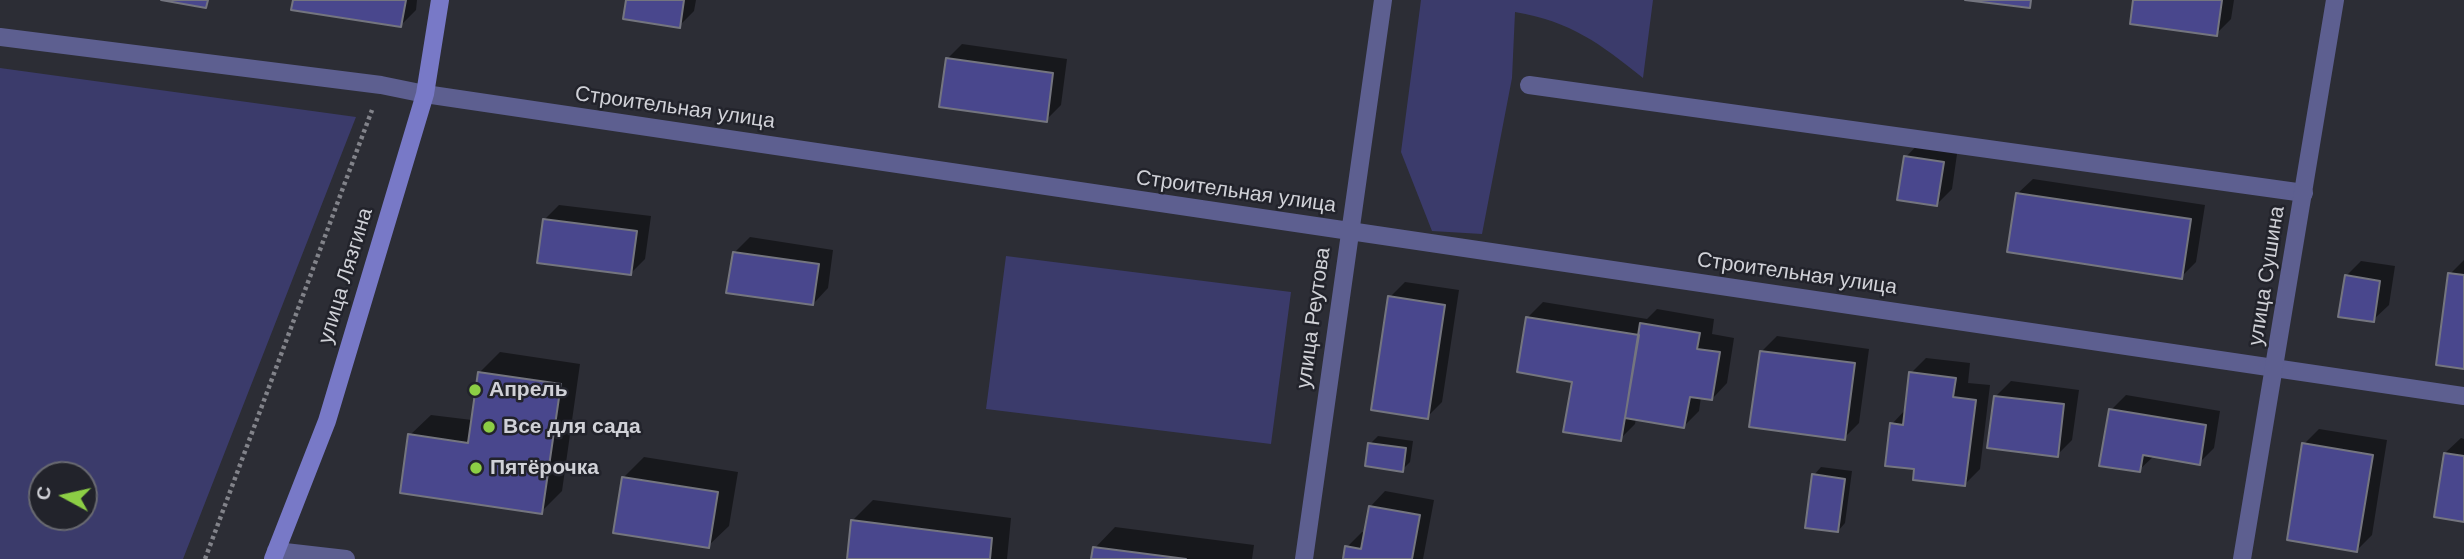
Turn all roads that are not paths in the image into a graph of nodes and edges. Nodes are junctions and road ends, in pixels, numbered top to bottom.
1 (440, 0) edge
2 (1383, 0) edge
3 (2335, 0) edge
4 (0, 37) edge
5 (1529, 85) dead end
6 (425, 94) junction
7 (2304, 193) junction
8 (1349, 232) junction
9 (2276, 367) junction
10 (2464, 396) edge
11 (274, 555) edge
12 (346, 559) edge
13 (1304, 559) edge
14 (2242, 559) edge

1 - 6 main road, улица Лязгина
2 - 8 street, улица Реутова
3 - 7 street, улица Сушина
4 - 6 street, Строительная улица
5 - 7 street
6 - 8 street, Строительная улица
6 - 11 main road, улица Лязгина
7 - 9 street, улица Сушина
8 - 9 street, Строительная улица
8 - 13 street, улица Реутова
9 - 10 street, Строительная улица
9 - 14 street, улица Сушина
11 - 12 street

